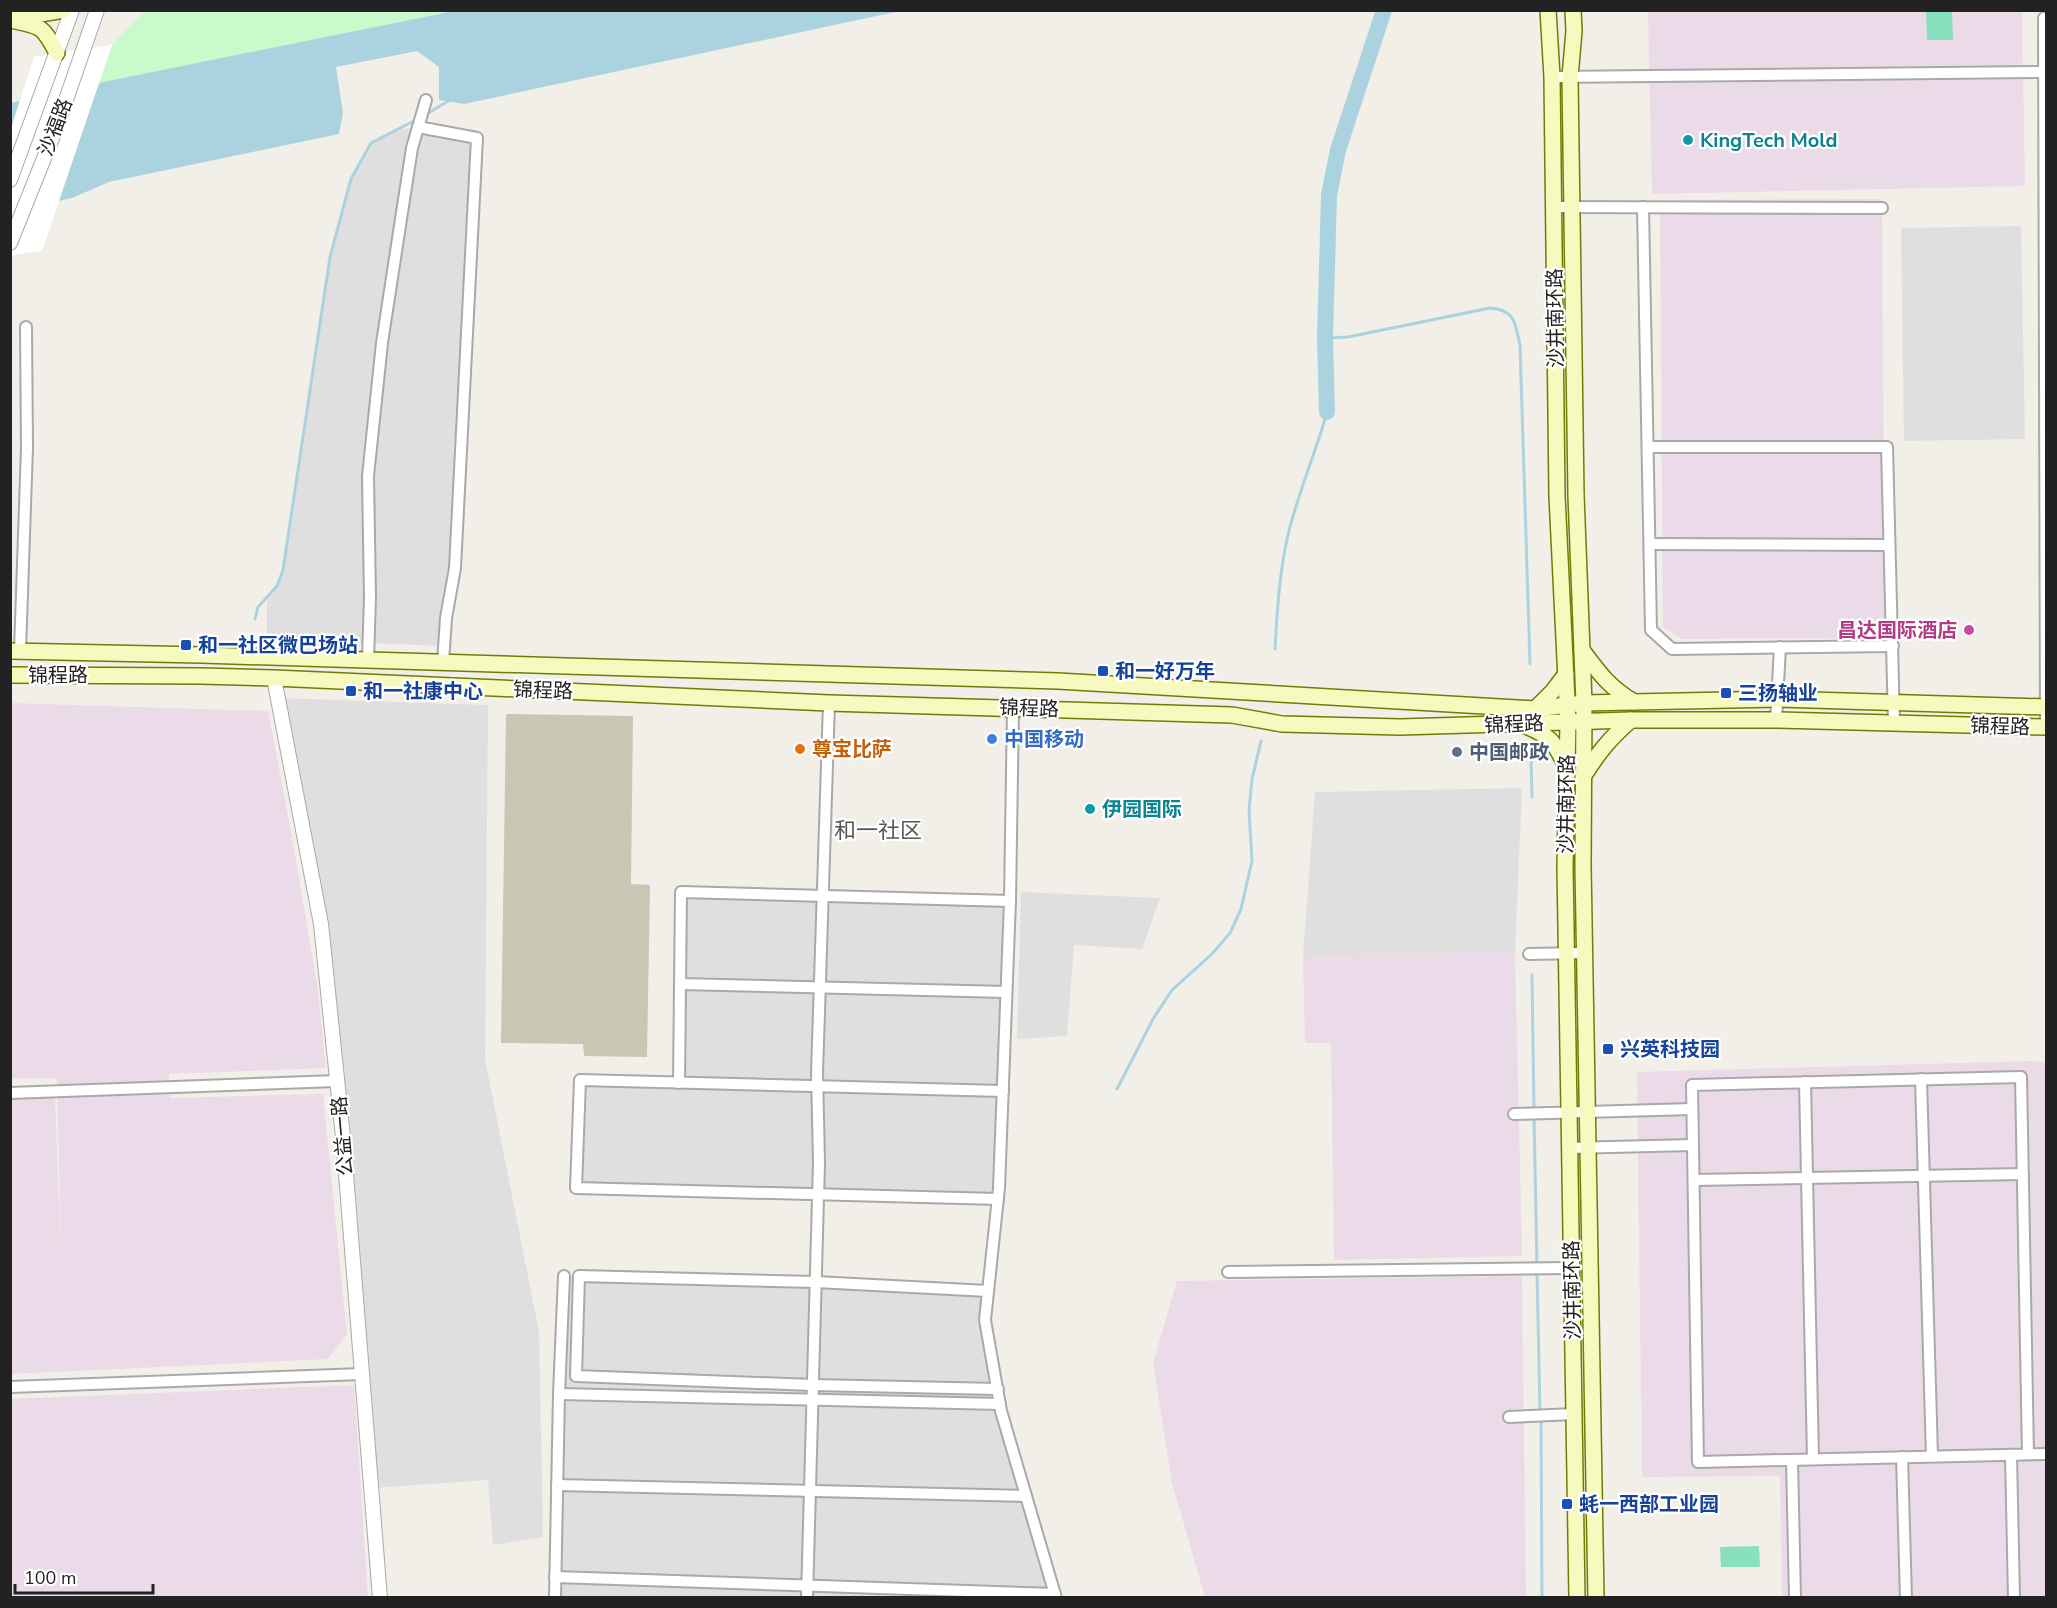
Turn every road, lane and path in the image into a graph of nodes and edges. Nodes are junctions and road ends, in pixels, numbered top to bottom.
1 (64, 10) edge
2 (72, 10) edge
3 (97, 10) edge
4 (1548, 10) edge
5 (1573, 10) edge
6 (2044, 18) dead end
7 (10, 19) edge
8 (57, 53) junction
9 (2044, 72) junction
10 (1552, 77) junction
11 (1570, 77) junction
12 (426, 100) dead end
13 (2045, 104) edge
14 (418, 128) junction
15 (10, 180) edge
16 (2045, 182) edge
17 (1554, 207) junction
18 (1572, 207) junction
19 (1643, 207) junction
20 (1882, 208) dead end
21 (10, 243) edge
22 (2046, 311) edge
23 (26, 327) dead end
24 (1648, 447) junction
25 (1650, 544) junction
26 (1889, 545) junction
27 (1893, 646) junction
28 (1780, 647) junction
29 (1582, 649) junction
30 (15, 651) edge
31 (368, 660) junction
32 (443, 663) junction
33 (813, 674) junction
34 (1566, 674) junction
35 (10, 675) edge
36 (274, 678) junction
37 (1778, 699) junction
38 (812, 702) junction
39 (1634, 702) junction
40 (1893, 702) junction
41 (829, 703) junction
42 (1584, 703) junction
43 (2046, 707) edge
44 (1013, 708) junction
45 (1535, 709) junction
46 (1573, 716) junction
47 (1631, 720) junction
48 (1776, 720) junction
49 (1894, 723) junction
50 (1523, 724) junction
51 (2046, 727) edge
52 (1567, 767) junction
53 (1583, 777) junction
54 (822, 896) junction
55 (1010, 901) junction
56 (1566, 953) junction
57 (1584, 953) junction
58 (1529, 954) dead end
59 (680, 984) junction
60 (820, 986) junction
61 (1006, 992) junction
62 (1921, 1079) junction
63 (337, 1082) junction
64 (1805, 1082) junction
65 (679, 1083) junction
66 (817, 1086) junction
67 (1003, 1091) junction
68 (10, 1093) edge
69 (1692, 1109) junction
70 (1569, 1112) junction
71 (1587, 1112) junction
72 (1514, 1114) dead end
73 (1693, 1145) junction
74 (1569, 1148) junction
75 (1588, 1148) junction
76 (2023, 1173) junction
77 (1924, 1176) junction
78 (1808, 1179) junction
79 (1694, 1180) junction
80 (819, 1193) junction
81 (998, 1198) junction
82 (1571, 1268) junction
83 (1228, 1272) dead end
84 (564, 1276) dead end
85 (816, 1282) junction
86 (988, 1291) junction
87 (362, 1374) junction
88 (813, 1385) junction
89 (10, 1387) edge
90 (998, 1389) junction
91 (559, 1394) junction
92 (812, 1399) junction
93 (1000, 1404) junction
94 (1574, 1414) junction
95 (1509, 1417) dead end
96 (2028, 1454) junction
97 (2046, 1454) edge
98 (2011, 1455) junction
99 (1932, 1456) junction
100 (1902, 1457) junction
101 (1813, 1459) junction
102 (1792, 1460) junction
103 (557, 1485) junction
104 (810, 1492) junction
105 (1026, 1496) junction
106 (555, 1577) junction
107 (807, 1585) junction
108 (1056, 1596) edge
109 (380, 1598) edge
110 (555, 1598) edge
111 (807, 1598) edge
112 (1577, 1598) edge
113 (1596, 1598) edge
114 (1795, 1598) edge
115 (1906, 1598) edge
116 (2014, 1598) edge

1 - 7 main road
2 - 8 street, 沙福路
3 - 21 street, 沙福路
4 - 10 main road, 沙井南环路
5 - 11 main road, 沙井南环路
6 - 9 street
7 - 8 main road
8 - 15 street, 沙福路
9 - 11 street
9 - 13 street
10 - 11 street
10 - 17 main road, 沙井南环路
11 - 18 main road, 沙井南环路
12 - 14 street
13 - 16 street
14 - 31 street
14 - 32 street
16 - 22 street
17 - 18 street
17 - 34 main road, 沙井南环路
18 - 19 street
18 - 29 main road, 沙井南环路
19 - 20 street
19 - 24 street
22 - 43 street
23 - 30 street
24 - 25 street
24 - 26 street
25 - 26 street
25 - 28 street
26 - 27 street
27 - 28 street
27 - 40 street
28 - 37 street
29 - 39 main road
29 - 42 main road, 沙井南环路
30 - 31 main road, 锦程路
31 - 32 main road, 锦程路
32 - 33 main road, 锦程路
33 - 38 main road
33 - 45 main road, 锦程路
34 - 45 main road
34 - 46 main road, 沙井南环路
35 - 36 main road, 锦程路
36 - 38 main road, 锦程路
36 - 63 street, 公益一路
37 - 39 main road, 锦程路
37 - 40 main road, 锦程路
37 - 48 street
38 - 41 main road, 锦程路
39 - 42 main road, 锦程路
40 - 43 main road, 锦程路
40 - 49 street
41 - 44 main road, 锦程路
41 - 54 street
42 - 46 main road, 沙井南环路
43 - 51 street
44 - 50 main road, 锦程路
44 - 55 street
45 - 46 main road, 锦程路
46 - 47 main road, 锦程路
46 - 50 main road, 锦程路
46 - 52 main road, 沙井南环路
46 - 53 main road, 沙井南环路
47 - 48 main road, 锦程路
47 - 53 main road
48 - 49 main road, 锦程路
49 - 51 main road, 锦程路
50 - 52 main road
52 - 56 main road, 沙井南环路
53 - 57 main road, 沙井南环路
54 - 55 street
54 - 59 street
54 - 60 street
55 - 61 street
56 - 57 street
56 - 58 street
56 - 70 main road, 沙井南环路
57 - 71 main road, 沙井南环路
59 - 60 street
59 - 65 street
60 - 61 street
60 - 66 street
61 - 67 street
62 - 64 street
62 - 76 street
62 - 77 street
63 - 68 street
63 - 87 street, 公益一路
64 - 69 street
64 - 78 street
65 - 66 street
65 - 80 street
66 - 67 street
66 - 80 street
67 - 81 street
69 - 71 street
69 - 73 street
70 - 71 street
70 - 72 street
70 - 74 main road, 沙井南环路
71 - 75 main road, 沙井南环路
73 - 75 street
73 - 79 street
74 - 75 street
74 - 82 main road, 沙井南环路
75 - 113 main road, 沙井南环路
76 - 77 street
76 - 96 street
77 - 78 street
77 - 99 street
78 - 79 street
78 - 101 street
79 - 102 street
80 - 81 street
80 - 85 street
81 - 86 street
82 - 83 street
82 - 94 main road, 沙井南环路
84 - 91 street
85 - 86 street
85 - 88 street
85 - 88 street
86 - 90 street
87 - 89 street
87 - 109 street, 公益一路
88 - 90 street
88 - 92 street
90 - 93 street
91 - 92 street
91 - 103 street
92 - 93 street
92 - 104 street
93 - 105 street
94 - 95 street
94 - 112 main road, 沙井南环路
96 - 97 street
96 - 98 street
98 - 99 street
98 - 116 street
99 - 100 street
100 - 101 street
100 - 115 street
101 - 102 street
102 - 114 street
103 - 104 street
103 - 106 street
104 - 105 street
104 - 107 street
105 - 108 street
106 - 107 street
106 - 110 street
107 - 108 street
107 - 111 street

